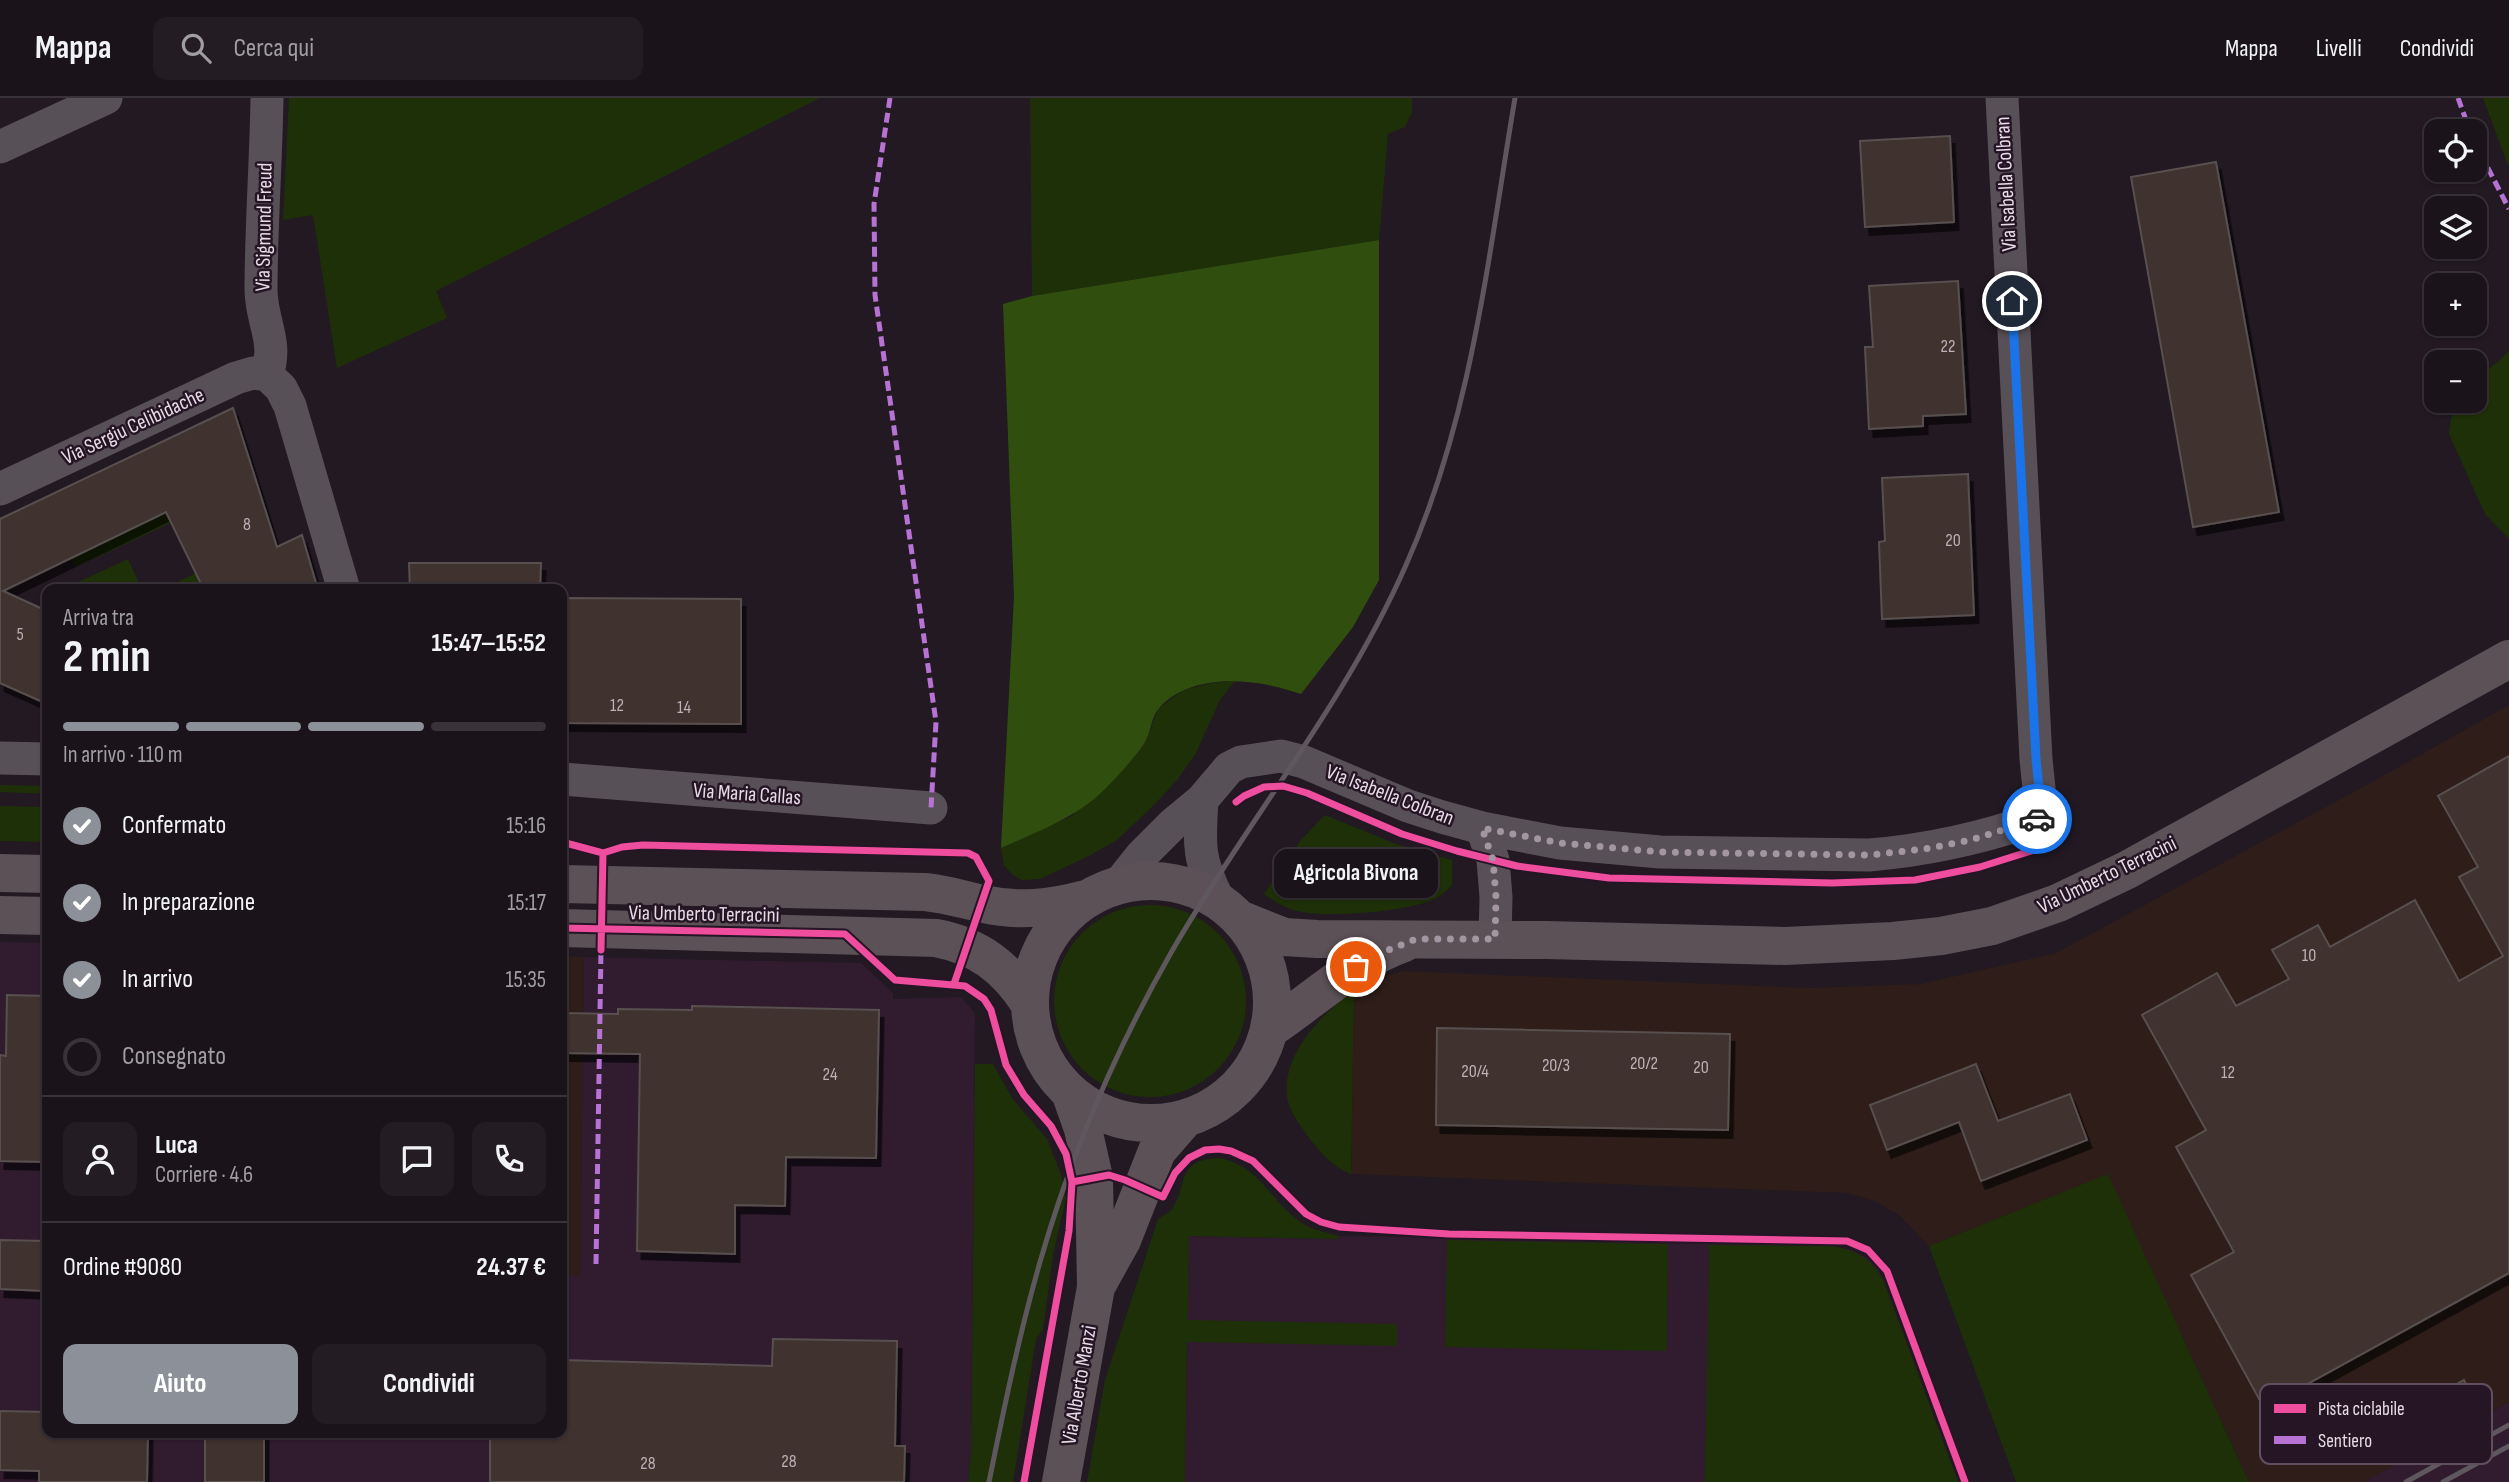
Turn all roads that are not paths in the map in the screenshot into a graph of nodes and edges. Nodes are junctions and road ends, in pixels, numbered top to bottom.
1 (106, 98) edge
2 (267, 98) edge
3 (2002, 98) edge
4 (0, 147) edge
5 (267, 375) junction
6 (0, 489) edge
7 (342, 584) edge
8 (2509, 659) edge
9 (0, 758) edge
10 (42, 759) edge
11 (567, 779) edge
12 (1202, 800) junction
13 (932, 808) dead end
14 (1482, 828) junction
15 (0, 873) edge
16 (42, 874) edge
17 (567, 884) edge
18 (1102, 892) junction
19 (1229, 910) junction
20 (0, 915) edge
21 (42, 916) edge
22 (567, 928) edge
23 (1416, 939) junction
24 (1495, 939) junction
25 (1028, 1003) junction
26 (1270, 1029) junction
27 (1072, 1095) junction
28 (1184, 1120) junction
29 (1096, 1287) junction
30 (1061, 1482) edge

1 - 4 street
2 - 5 street, Via Sigmund Freud
3 - 14 street, Via Isabella Colbran
5 - 6 street, Via Sergiu Celibidache
5 - 7 street
8 - 24 main road, Via Umberto Terracini
9 - 10 street
11 - 13 street, Via Maria Callas
12 - 14 street, Via Isabella Colbran
12 - 18 street, Via Isabella Colbran
12 - 19 street
14 - 24 street
15 - 16 main road
17 - 18 main road, Via Umberto Terracini
18 - 19 main road
18 - 25 main road
19 - 23 main road, Via Umberto Terracini
19 - 26 main road
20 - 21 main road
22 - 25 main road, Via Umberto Terracini
23 - 24 main road, Via Umberto Terracini
23 - 26 main road, Via Umberto Terracini
25 - 27 main road
26 - 28 main road
27 - 28 main road
27 - 29 main road, Via Alberto Manzi
28 - 29 main road, Via Alberto Manzi
29 - 30 main road, Via Alberto Manzi

